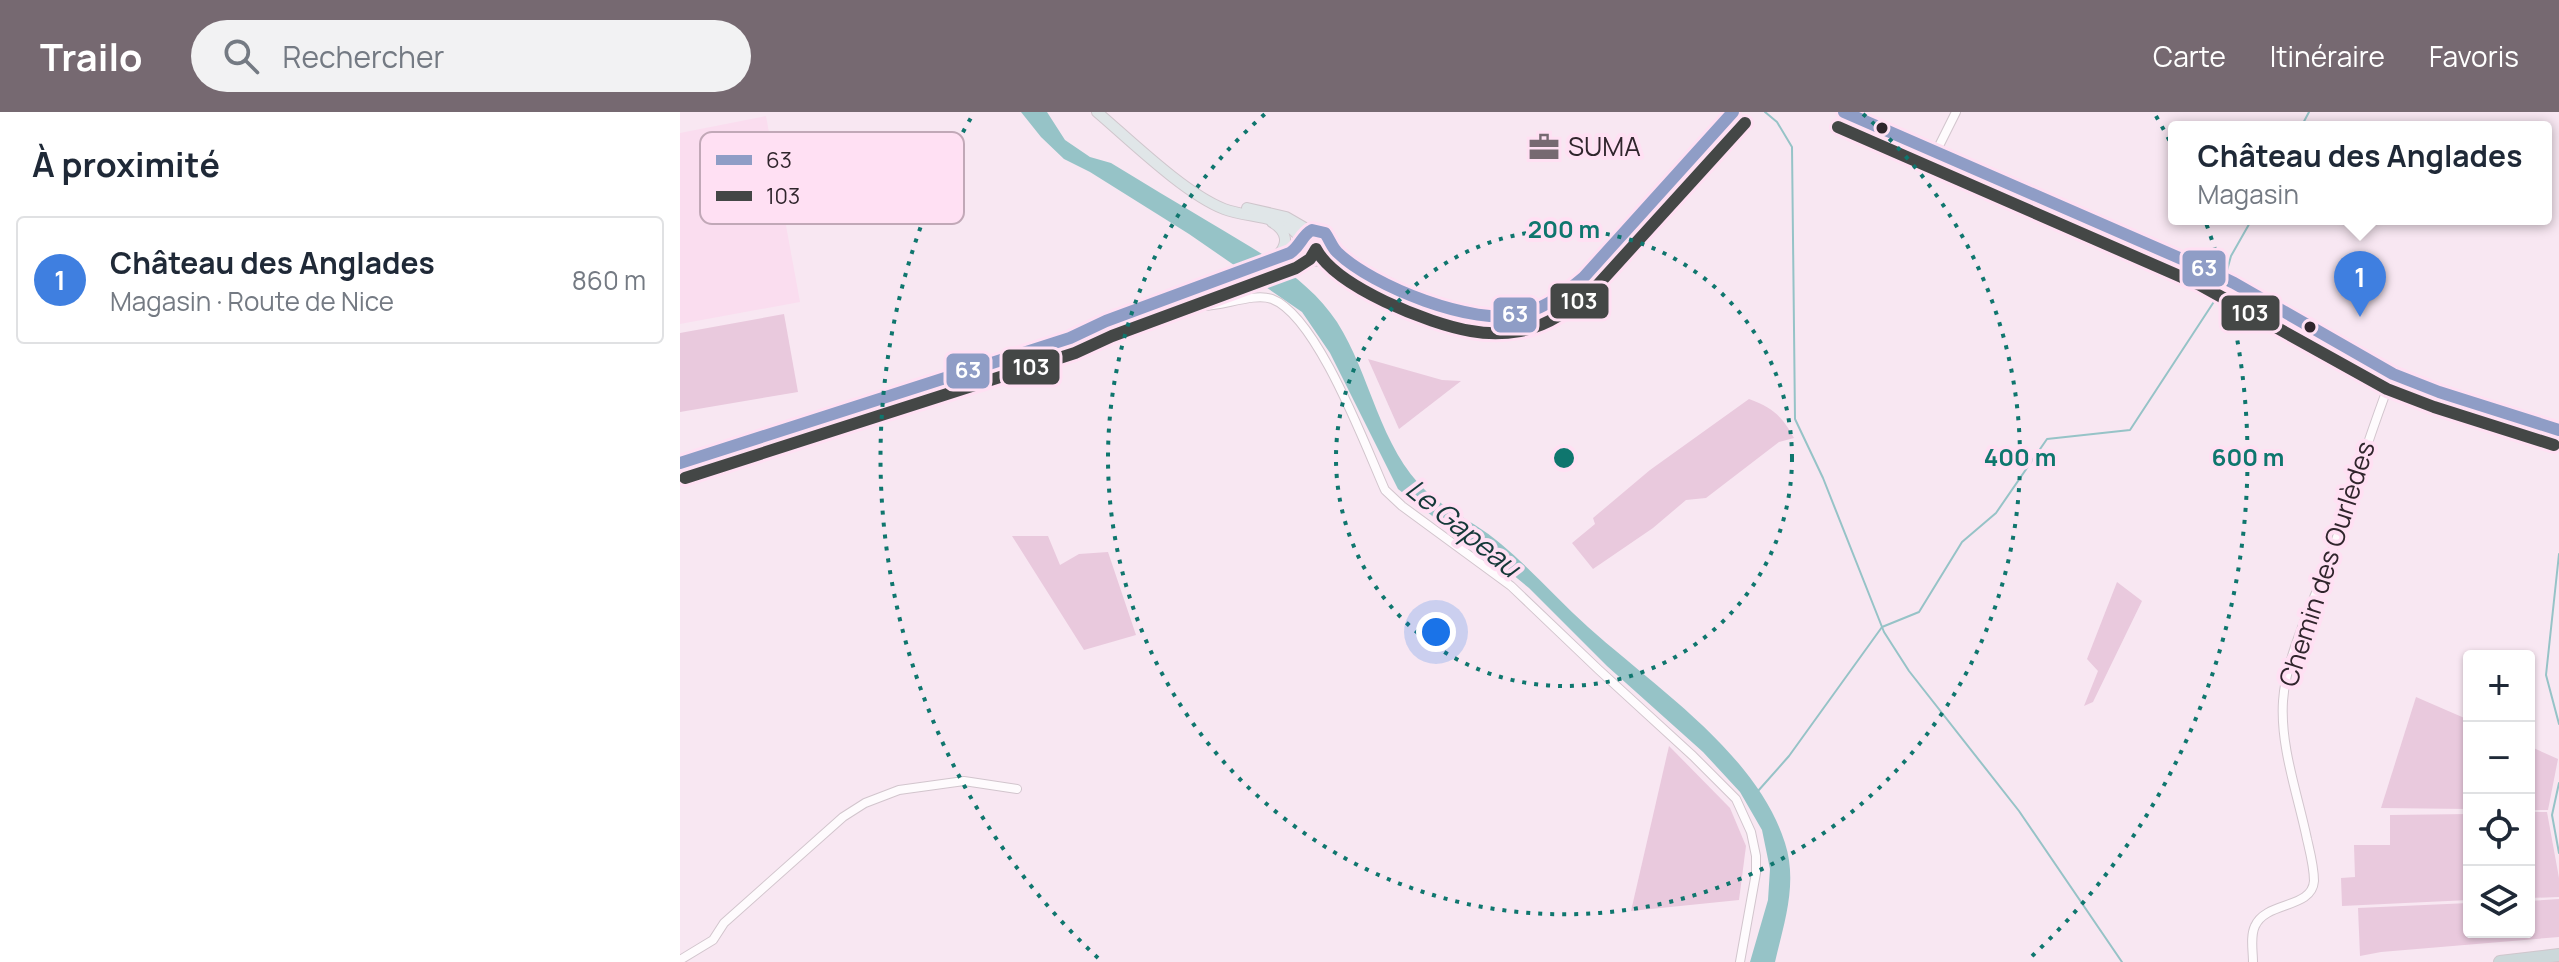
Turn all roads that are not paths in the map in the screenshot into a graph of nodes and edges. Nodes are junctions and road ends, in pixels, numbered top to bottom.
1 (1097, 112) edge
2 (1733, 112) edge
3 (1844, 112) edge
4 (1956, 112) edge
5 (1936, 152) junction
6 (1202, 196) junction
7 (1267, 220) junction
8 (1311, 231) junction
9 (1301, 243) junction
10 (1332, 246) junction
11 (1309, 260) junction
12 (1323, 260) junction
13 (1280, 261) junction
14 (1355, 267) junction
15 (1233, 278) junction
16 (1191, 295) junction
17 (1070, 338) junction
18 (2393, 374) junction
19 (2559, 430) edge
20 (680, 463) edge
21 (1017, 789) dead end
22 (2559, 955) edge
23 (680, 960) edge
24 (1740, 962) edge
25 (2253, 962) edge
26 (2500, 962) edge

1 - 6 main road
2 - 14 main road
3 - 5 main road
4 - 5 street
5 - 18 main road
6 - 7 main road
6 - 8 main road
7 - 9 main road
7 - 13 main road
8 - 9 main road
8 - 10 main road
9 - 11 main road
9 - 13 main road
10 - 12 main road
10 - 14 main road
11 - 12 main road
11 - 13 main road
12 - 14 main road
13 - 15 main road
15 - 16 main road
15 - 17 main road
16 - 17 main road
16 - 24 street
17 - 20 main road
18 - 19 main road
18 - 25 street, Chemin des Ourlèdes
21 - 23 street
22 - 26 highway

